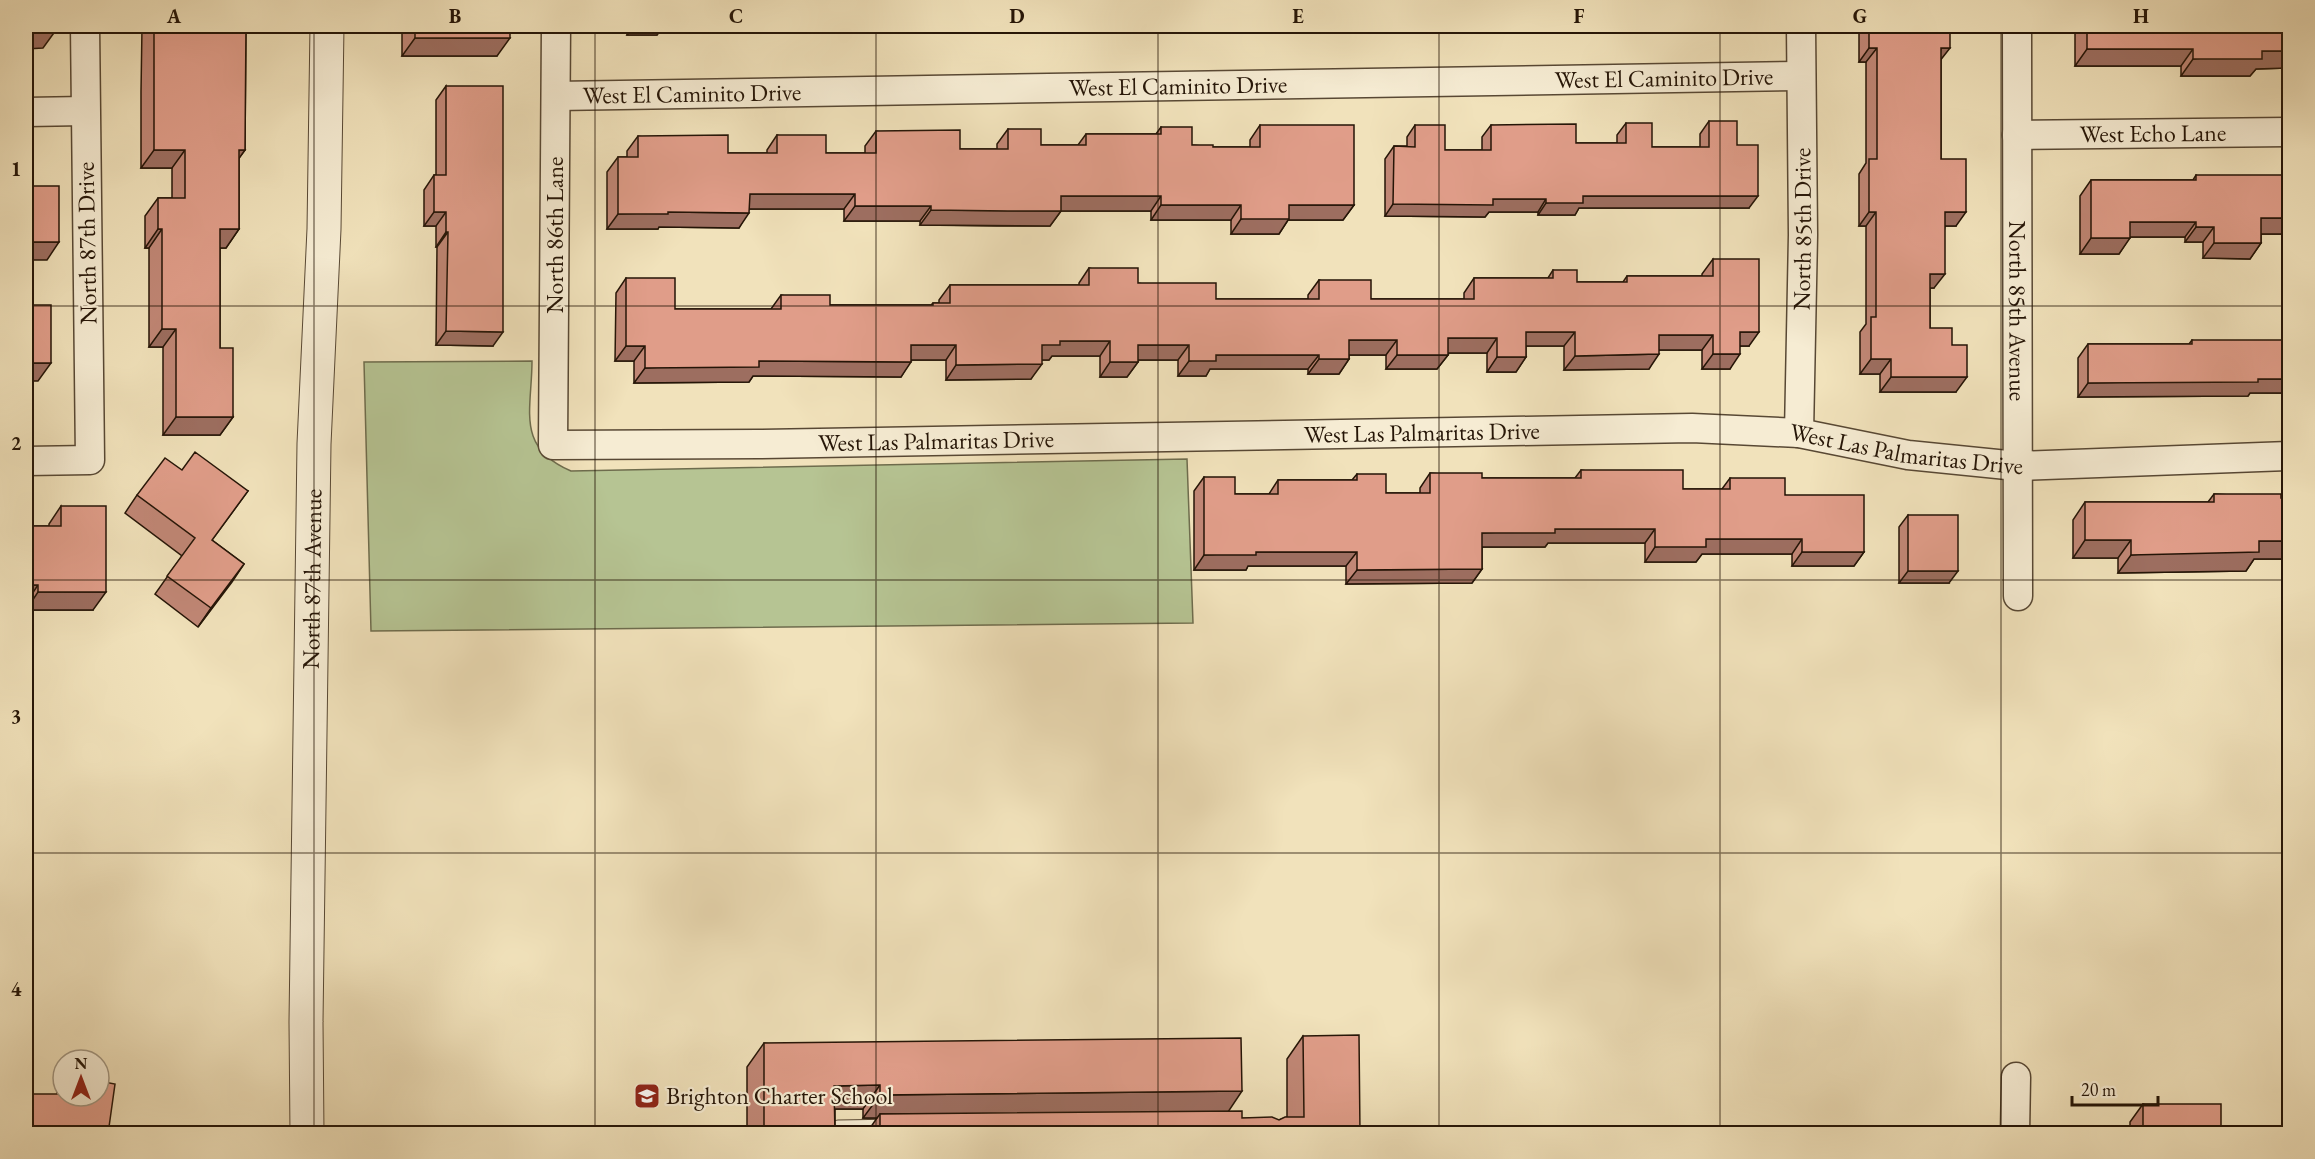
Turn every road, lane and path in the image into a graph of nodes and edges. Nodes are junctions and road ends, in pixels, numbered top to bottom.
1 (85, 26) edge
2 (327, 26) edge
3 (556, 26) edge
4 (1801, 26) edge
5 (2017, 26) edge
6 (1801, 76) junction
7 (556, 96) junction
8 (85, 111) junction
9 (26, 112) edge
10 (2289, 132) edge
11 (2018, 135) junction
12 (1799, 433) junction
13 (553, 445) joint
14 (2289, 456) edge
15 (26, 461) edge
16 (2017, 466) junction
17 (2018, 596) dead end
18 (2016, 1077) dead end
19 (915, 1127) edge
20 (307, 1134) edge
21 (838, 1134) edge
22 (2015, 1134) edge

1 - 8 street, North 87th Drive
2 - 20 street, North 87th Avenue
3 - 7 street, North 86th Lane
4 - 6 street, North 85th Drive
5 - 11 street, North 85th Avenue
6 - 7 street, West El Caminito Drive
6 - 12 street, North 85th Drive
7 - 13 street, North 86th Lane
8 - 9 street
8 - 15 street, North 87th Drive
10 - 11 street, West Echo Lane
11 - 16 street, North 85th Avenue
12 - 13 street, West Las Palmaritas Drive
12 - 16 street, West Las Palmaritas Drive
14 - 16 street, West Las Palmaritas Drive
16 - 17 street, North 85th Avenue
18 - 22 street
19 - 21 lane

